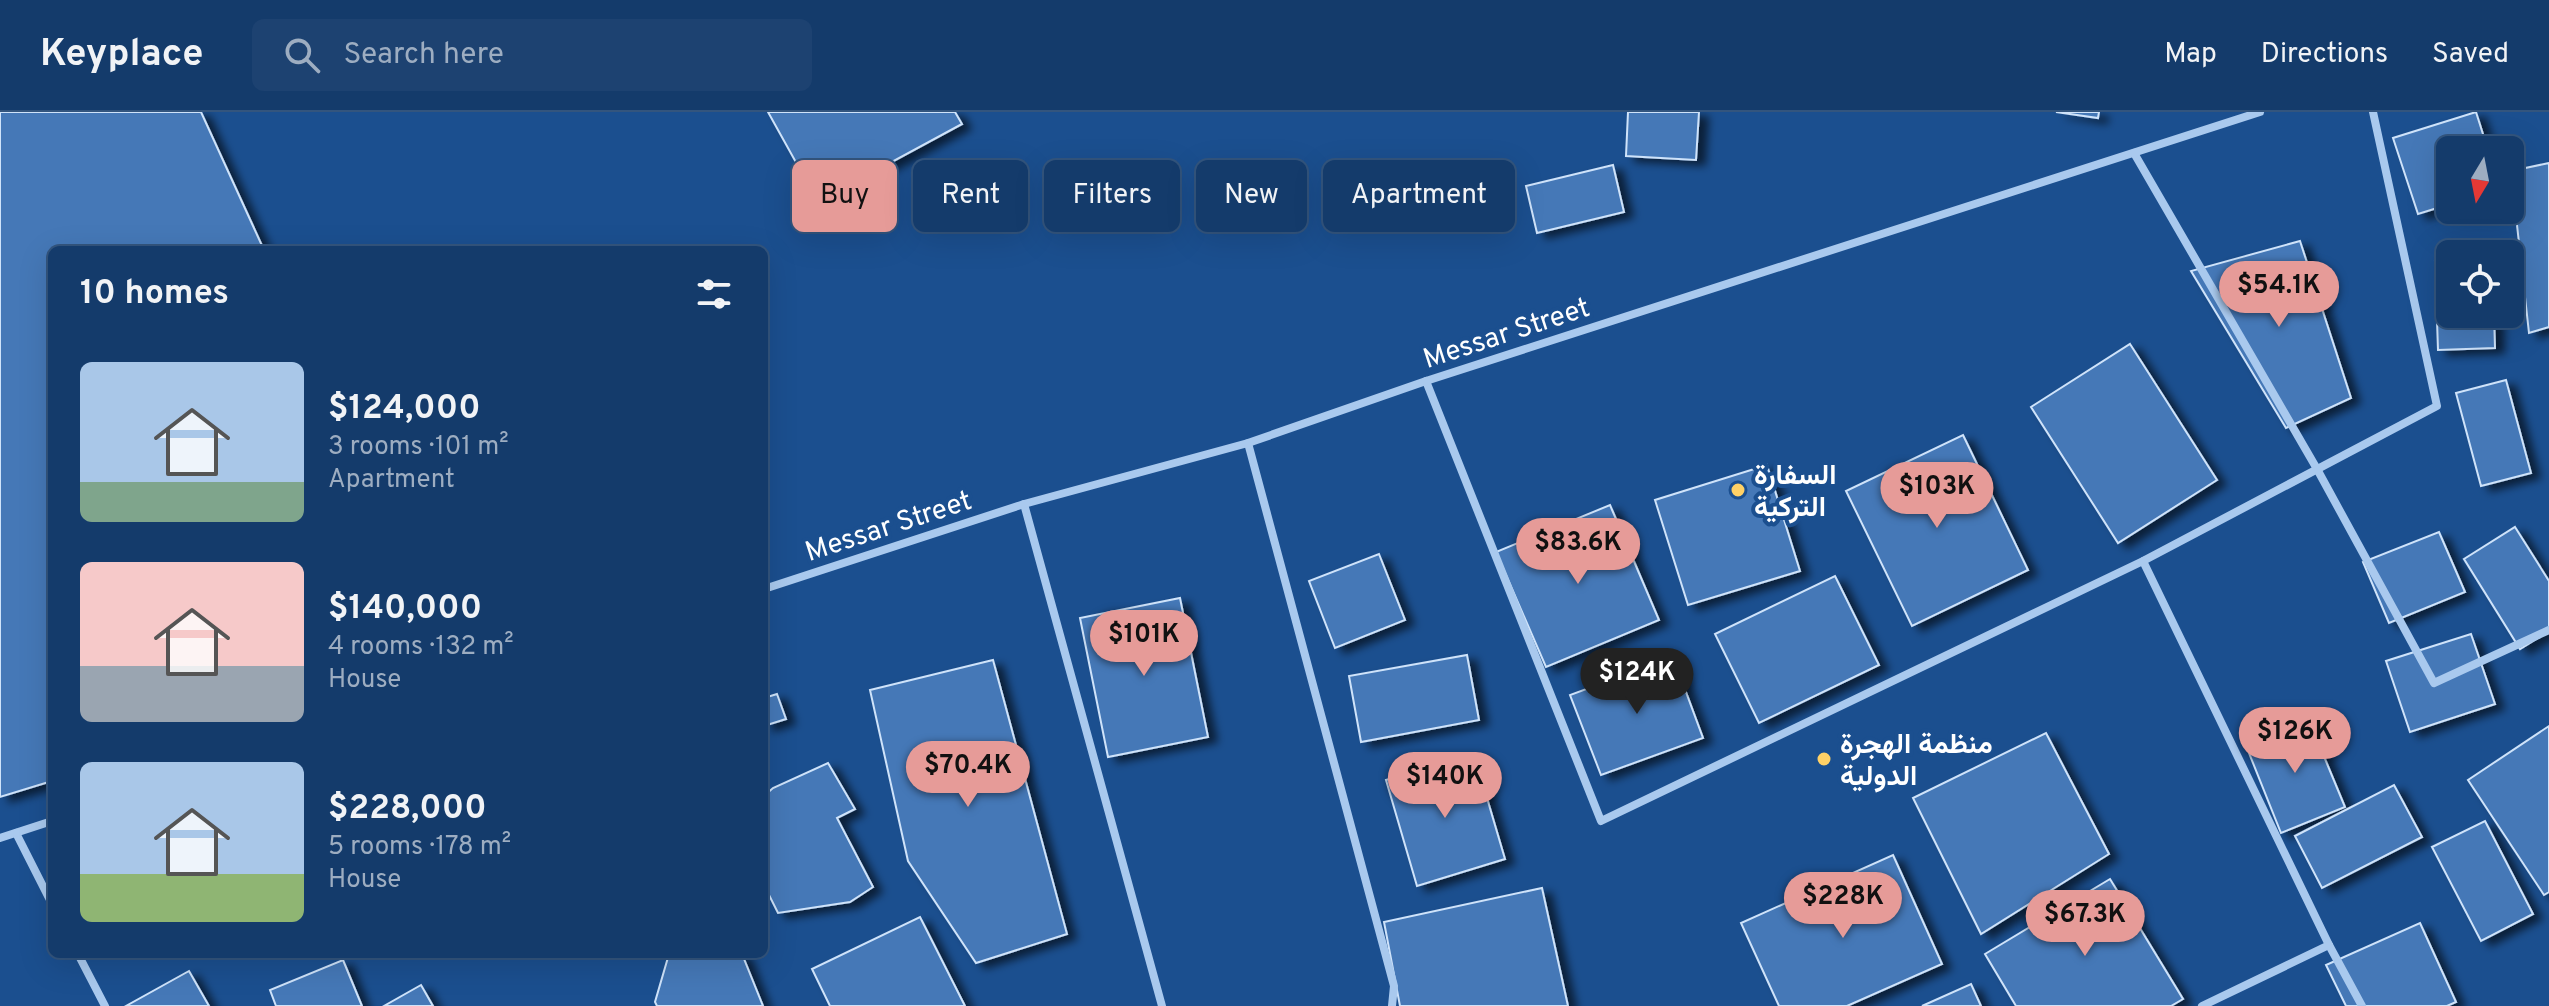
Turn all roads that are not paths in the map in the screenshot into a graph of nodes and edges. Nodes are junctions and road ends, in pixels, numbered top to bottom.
1 (2260, 112) edge
2 (2373, 112) edge
3 (2134, 153) junction
4 (1426, 381) junction
5 (1248, 443) junction
6 (2317, 469) junction
7 (1024, 504) junction
8 (2143, 561) junction
9 (768, 588) edge
10 (2549, 630) edge
11 (48, 822) edge
12 (16, 833) junction
13 (0, 838) edge
14 (48, 896) edge
15 (2329, 945) junction
16 (80, 958) edge
17 (105, 1006) edge
18 (1162, 1006) edge
19 (1392, 1006) edge
20 (2202, 1006) edge
21 (2362, 1006) edge

1 - 3 street, Messar Street
2 - 6 street
3 - 4 street, Messar Street
3 - 6 street
4 - 5 street, Messar Street
4 - 8 street
5 - 7 street, Messar Street
5 - 19 street
6 - 8 street
6 - 10 street
7 - 9 street, Messar Street
7 - 18 street
8 - 15 street
11 - 12 street
12 - 13 street
12 - 14 street
15 - 20 street
15 - 21 street
16 - 17 street

